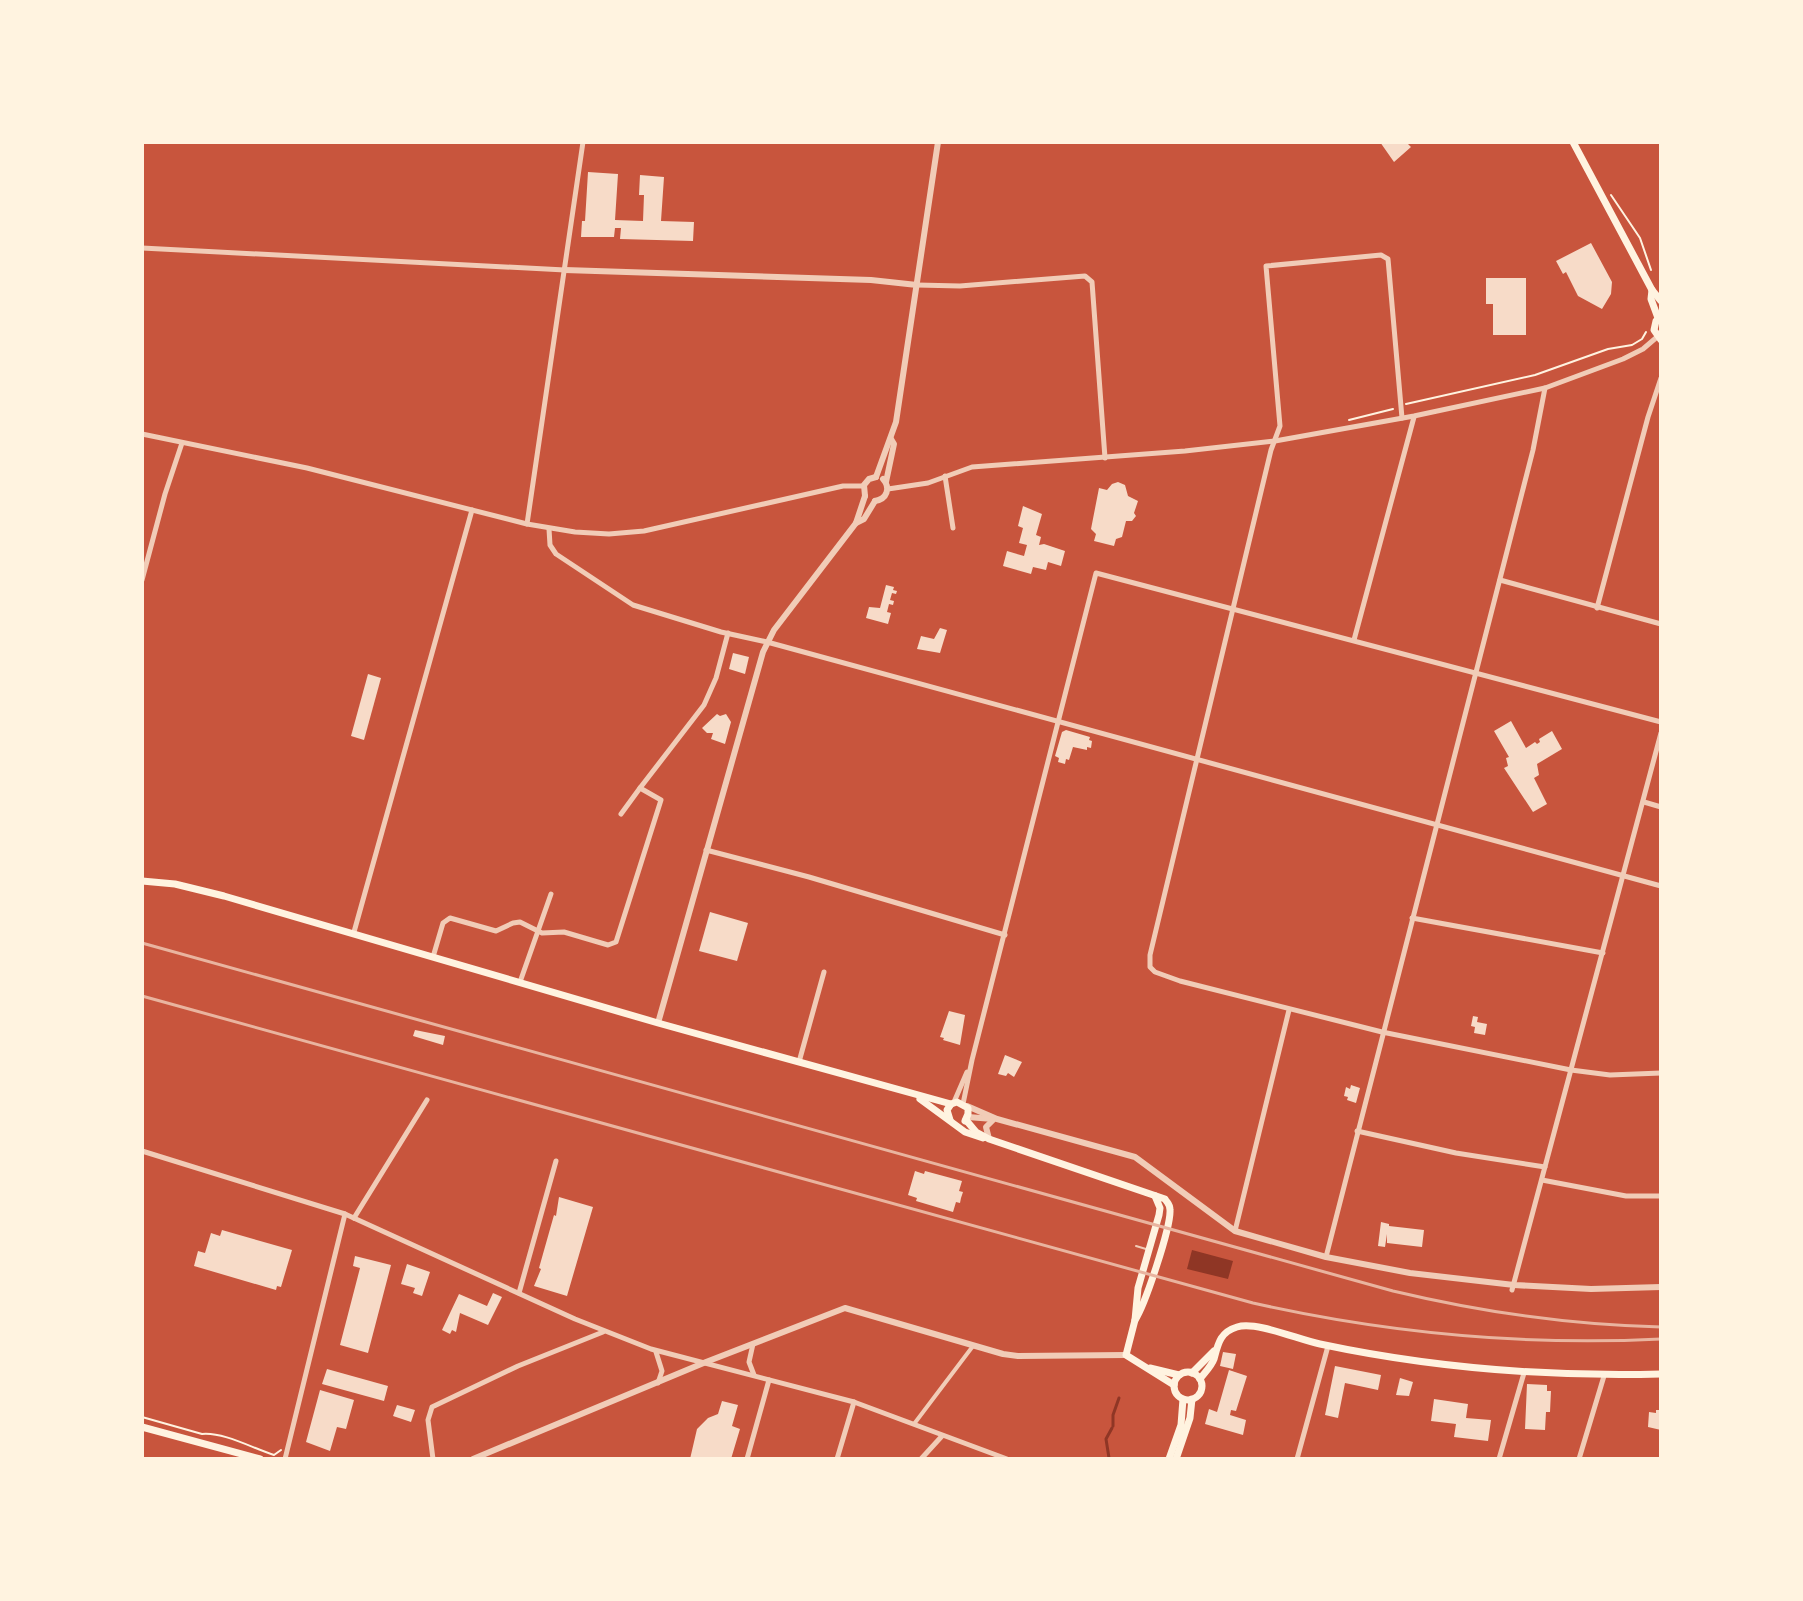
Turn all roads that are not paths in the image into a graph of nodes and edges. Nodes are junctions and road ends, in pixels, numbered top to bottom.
1 (583, 142) edge
2 (938, 142) edge
3 (1573, 142) edge
4 (142, 248) edge
5 (565, 270) junction
6 (917, 285) junction
7 (1652, 290) junction
8 (1661, 301) edge
9 (1660, 317) edge
10 (1659, 339) edge
11 (1661, 378) edge
12 (1545, 388) junction
13 (1414, 416) junction
14 (1402, 418) junction
15 (142, 434) edge
16 (891, 439) junction
17 (1275, 441) junction
18 (182, 443) junction
19 (1105, 458) junction
20 (945, 476) junction
21 (876, 477) junction
22 (864, 486) junction
23 (887, 486) junction
24 (865, 496) junction
25 (875, 501) junction
26 (472, 510) junction
27 (856, 523) junction
28 (527, 524) junction
29 (953, 528) dead end
30 (549, 529) junction
31 (142, 580) edge
32 (1500, 580) junction
33 (1233, 608) junction
34 (1597, 608) junction
35 (1661, 624) edge
36 (728, 633) junction
37 (1354, 640) junction
38 (767, 642) junction
39 (1477, 672) junction
40 (1059, 722) junction
41 (1661, 722) edge
42 (1661, 733) edge
43 (1196, 759) junction
44 (640, 788) junction
45 (1644, 802) junction
46 (1661, 807) edge
47 (621, 814) dead end
48 (1439, 824) junction
49 (706, 850) junction
50 (1624, 876) junction
51 (142, 881) edge
52 (1661, 886) edge
53 (551, 894) dead end
54 (1412, 918) junction
55 (538, 931) junction
56 (354, 932) junction
57 (1005, 935) junction
58 (1603, 953) junction
59 (433, 957) junction
60 (824, 972) dead end
61 (520, 983) junction
62 (1289, 1010) junction
63 (658, 1023) junction
64 (1382, 1032) junction
65 (799, 1062) junction
66 (1571, 1070) junction
67 (1661, 1073) edge
68 (915, 1095) junction
69 (427, 1100) dead end
70 (959, 1104) junction
71 (967, 1118) junction
72 (997, 1119) junction
73 (952, 1122) junction
74 (1357, 1131) junction
75 (989, 1139) junction
76 (142, 1151) edge
77 (556, 1161) dead end
78 (1545, 1167) junction
79 (1542, 1180) junction
80 (1155, 1196) junction
81 (1661, 1196) edge
82 (345, 1214) junction
83 (354, 1218) junction
84 (1235, 1231) junction
85 (1136, 1246) dead end
86 (1150, 1250) junction
87 (1326, 1257) junction
88 (1661, 1287) edge
89 (1513, 1288) junction
90 (519, 1293) junction
91 (1135, 1320) junction
92 (604, 1331) junction
93 (753, 1344) junction
94 (973, 1345) junction
95 (1328, 1346) junction
96 (656, 1351) junction
97 (1214, 1351) junction
98 (1126, 1355) junction
99 (706, 1362) junction
100 (1150, 1368) junction
101 (1192, 1373) junction
102 (1524, 1373) junction
103 (1661, 1374) edge
104 (1179, 1375) junction
105 (755, 1376) junction
106 (1604, 1376) junction
107 (1200, 1379) junction
108 (769, 1380) junction
109 (658, 1383) junction
110 (1174, 1385) junction
111 (1187, 1399) junction
112 (854, 1402) junction
113 (914, 1424) junction
114 (142, 1427) edge
115 (942, 1436) junction
116 (492, 1453) junction
117 (260, 1459) edge
118 (285, 1459) edge
119 (433, 1459) edge
120 (473, 1459) edge
121 (485, 1459) edge
122 (747, 1459) edge
123 (837, 1459) edge
124 (921, 1459) edge
125 (1007, 1459) edge
126 (1169, 1459) edge
127 (1176, 1459) edge
128 (1297, 1459) edge
129 (1499, 1459) edge
130 (1579, 1459) edge

1 - 5 street
2 - 6 street
3 - 7 main road
4 - 5 street
5 - 6 street
5 - 28 street
6 - 16 street
6 - 19 street
7 - 8 main road
7 - 9 main road
9 - 10 main road
10 - 12 street
11 - 34 street
12 - 13 street
12 - 32 street
13 - 14 street
13 - 37 street
14 - 17 street
14 - 17 street
15 - 18 street
16 - 21 street
16 - 23 street
17 - 19 street
17 - 33 street
18 - 26 street
18 - 31 street
19 - 20 street
20 - 23 street
20 - 29 street
21 - 22 street
21 - 23 street
22 - 24 street
22 - 30 street
23 - 25 street
24 - 25 street
24 - 27 street
25 - 27 street
26 - 28 street
26 - 56 street
27 - 38 street
28 - 30 street
30 - 36 street
32 - 34 street
32 - 39 street
33 - 37 street
33 - 40 street
33 - 43 street
34 - 35 street
36 - 38 street
36 - 44 street
37 - 39 street
38 - 40 street
38 - 49 street
39 - 41 street
39 - 48 street
40 - 43 street
40 - 57 street
42 - 45 street
43 - 48 street
43 - 62 street
44 - 47 street
44 - 55 street
45 - 46 street
45 - 50 street
48 - 50 street
48 - 54 street
49 - 57 street
49 - 63 street
50 - 52 street
50 - 58 street
51 - 56 main road
53 - 55 street
54 - 58 street
54 - 64 street
55 - 59 street
55 - 61 street
56 - 59 main road
57 - 70 street
58 - 66 street
59 - 61 main road
60 - 65 street
61 - 63 main road
62 - 64 street
62 - 84 street
63 - 65 main road
64 - 66 street
64 - 74 street
65 - 68 main road
66 - 67 street
66 - 78 street
68 - 70 main road
68 - 73 main road
69 - 83 street
70 - 71 main road
70 - 72 street
70 - 73 main road
71 - 72 street
71 - 73 main road
71 - 75 main road
72 - 75 street
72 - 84 street
73 - 75 main road
74 - 78 street
74 - 87 street
75 - 80 main road
76 - 82 street
77 - 90 street
78 - 79 street
79 - 81 street
79 - 89 street
80 - 86 main road
80 - 91 main road
82 - 83 street
82 - 118 street
83 - 90 street
84 - 87 street
85 - 86 lane
86 - 91 main road
87 - 89 street
88 - 89 street
90 - 92 street
91 - 98 main road
92 - 96 street
92 - 119 street
93 - 94 street
93 - 99 street
93 - 105 street
94 - 98 street
94 - 113 street
95 - 97 main road
95 - 102 main road
95 - 128 street
96 - 99 street
96 - 109 street
97 - 101 main road
97 - 107 main road
98 - 100 main road
99 - 105 street
99 - 109 street
100 - 104 main road
100 - 110 main road
101 - 104 main road
101 - 107 main road
102 - 106 main road
102 - 129 street
103 - 106 main road
104 - 110 main road
105 - 108 street
106 - 130 street
107 - 111 main road
108 - 112 street
108 - 122 street
109 - 116 street
110 - 111 main road
111 - 126 main road
111 - 127 main road
112 - 113 street
112 - 123 street
113 - 115 street
114 - 117 main road
115 - 124 street
115 - 125 street
116 - 120 street
116 - 121 street

